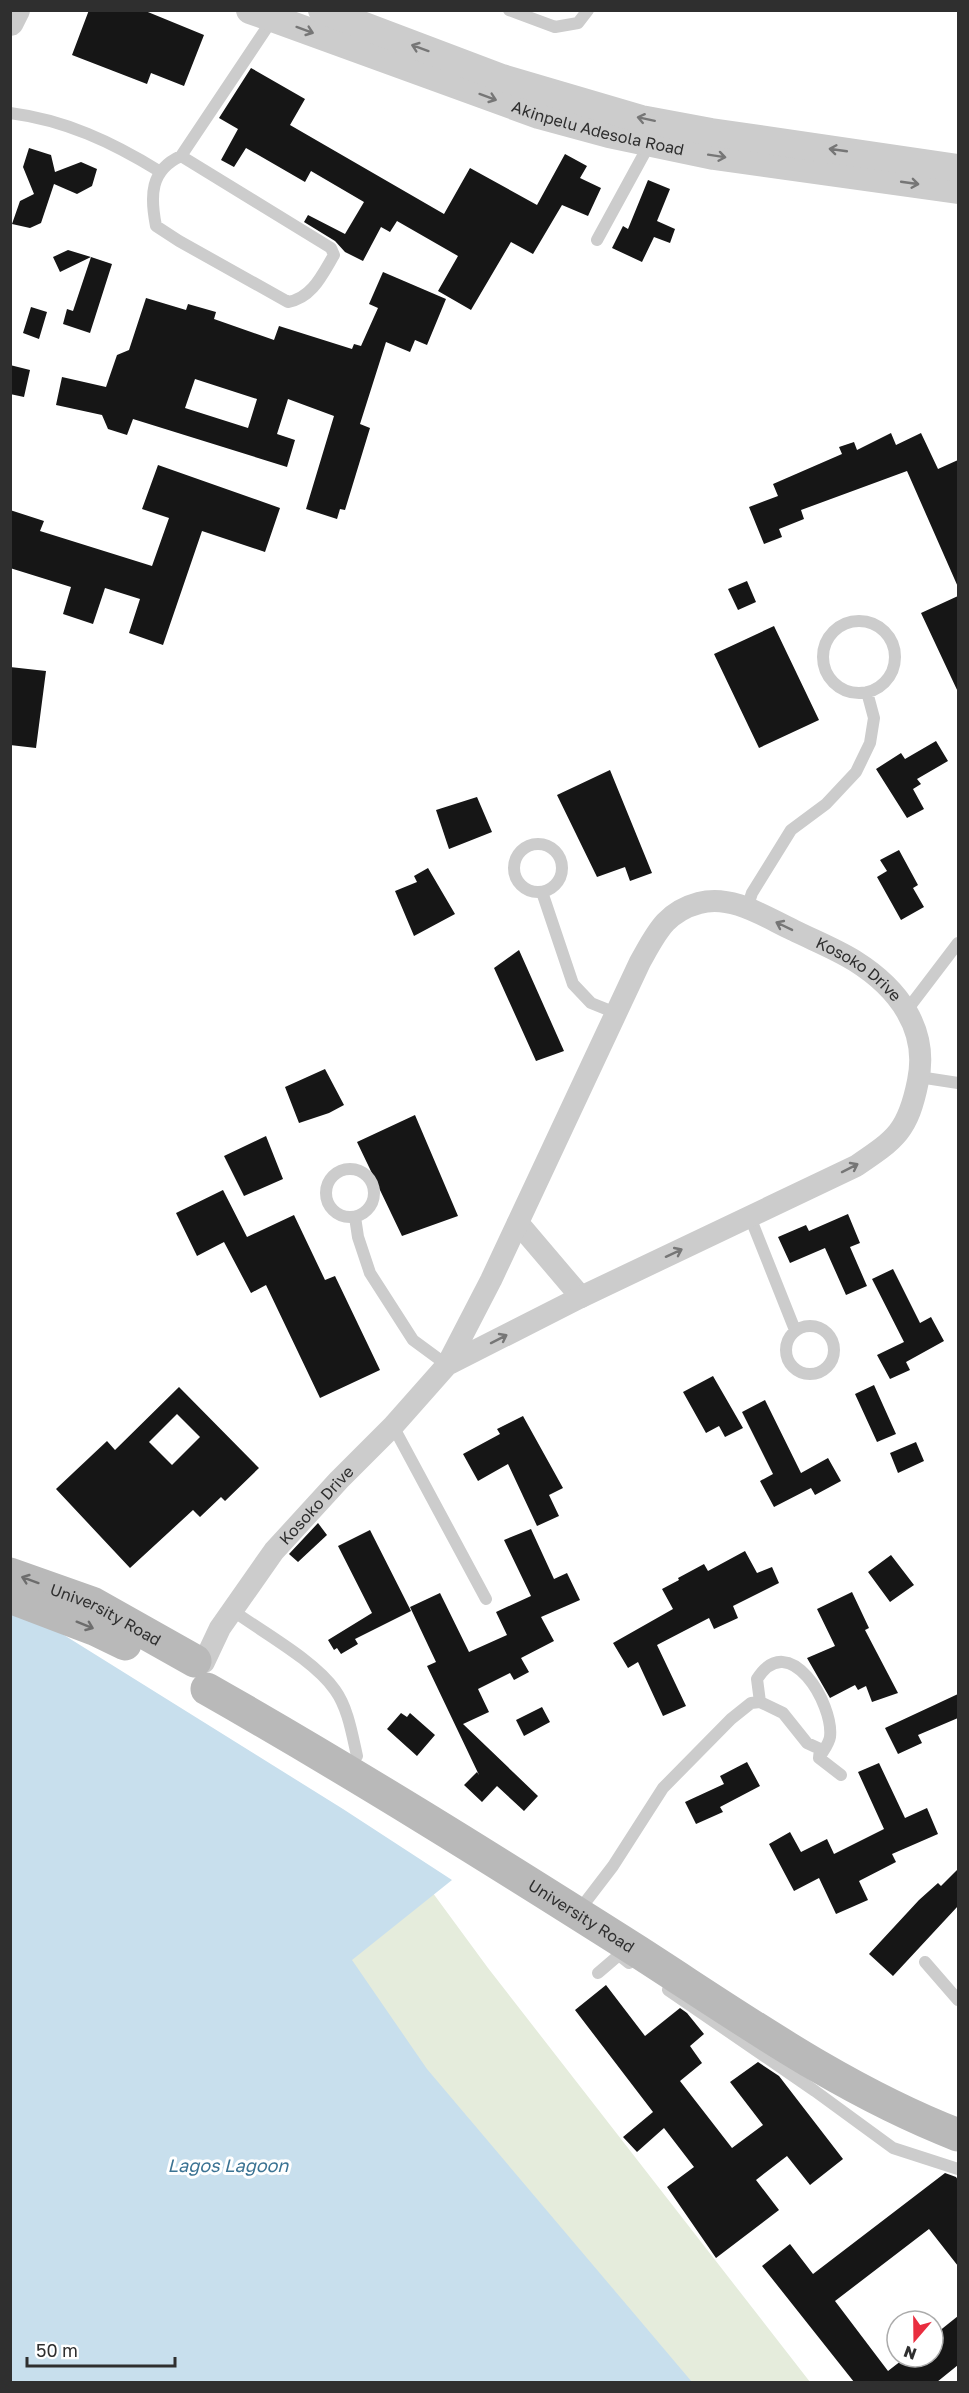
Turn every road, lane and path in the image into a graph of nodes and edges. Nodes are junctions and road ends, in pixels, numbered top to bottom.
1 (16, 10) edge
2 (322, 10) edge
3 (509, 10) edge
4 (588, 10) edge
5 (267, 13) edge
6 (10, 22) edge
7 (10, 113) edge
8 (650, 143) junction
9 (181, 156) junction
10 (958, 168) edge
11 (159, 171) junction
12 (958, 190) edge
13 (597, 240) dead end
14 (867, 692) junction
15 (542, 892) junction
16 (747, 908) junction
17 (958, 943) edge
18 (907, 1010) junction
19 (616, 1013) junction
20 (919, 1077) junction
21 (958, 1083) edge
22 (355, 1217) junction
23 (750, 1217) junction
24 (518, 1222) junction
25 (581, 1297) junction
26 (795, 1330) junction
27 (447, 1365) junction
28 (393, 1426) junction
29 (10, 1574) edge
30 (10, 1597) edge
31 (486, 1599) dead end
32 (232, 1610) junction
33 (201, 1671) junction
34 (760, 1702) junction
35 (357, 1755) junction
36 (819, 1758) junction
37 (841, 1775) dead end
38 (587, 1900) junction
39 (925, 1962) dead end
40 (641, 1971) dead end
41 (598, 1973) dead end
42 (657, 1983) dead end
43 (958, 2000) edge
44 (958, 2113) edge
45 (958, 2135) edge
46 (958, 2169) edge

1 - 6 street
10 -> 2 street, Akinpelu Adesola Road
3 - 4 lane
5 -> 8 street, Akinpelu Adesola Road
5 - 9 lane
7 - 11 lane
8 -> 12 street, Akinpelu Adesola Road
8 - 13 lane
9 - 11 lane
9 - 11 lane
14 - 14 lane
14 - 16 lane
15 - 15 lane
15 - 19 lane
18 -> 16 street, Kosoko Drive
16 - 19 street, Kosoko Drive
17 - 18 lane
18 - 20 street, Kosoko Drive
19 - 24 street, Kosoko Drive
20 - 21 lane
23 -> 20 street, Kosoko Drive
22 - 22 lane
22 - 27 lane
25 -> 23 street, Kosoko Drive
23 - 26 lane
24 - 25 street
24 - 27 street, Kosoko Drive
27 -> 25 street, Kosoko Drive
26 - 26 lane
27 - 28 street, Kosoko Drive
28 - 31 lane
28 - 32 street, Kosoko Drive
33 -> 29 main road, University Road
30 -> 33 main road, University Road
32 - 33 street, Kosoko Drive
32 - 35 lane
33 - 35 main road, University Road
33 - 45 main road, University Road
34 - 36 lane
34 - 36 lane
34 - 38 lane
35 - 38 main road, University Road
36 - 37 lane
38 - 44 main road, University Road
39 - 43 lane
40 - 41 lane
42 - 46 lane

